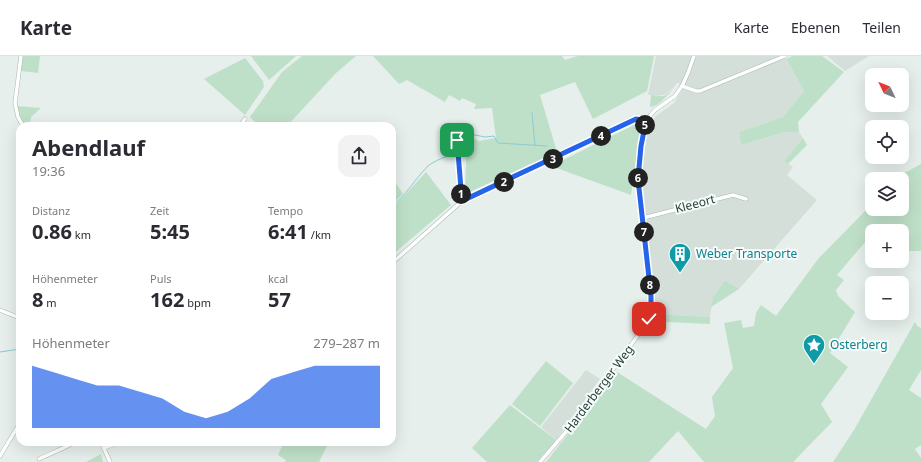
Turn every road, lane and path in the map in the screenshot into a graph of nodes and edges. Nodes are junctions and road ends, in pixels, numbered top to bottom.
1 (21, 56) edge
2 (694, 56) edge
3 (785, 56) edge
4 (682, 86) junction
5 (245, 119) dead end
6 (646, 121) junction
7 (21, 122) edge
8 (243, 122) edge
9 (457, 140) dead end
10 (746, 199) dead end
11 (462, 201) junction
12 (643, 218) junction
13 (396, 259) edge
14 (0, 310) edge
15 (16, 316) edge
16 (16, 430) edge
17 (68, 446) edge
18 (109, 446) edge
19 (104, 448) joint
20 (0, 456) edge
21 (39, 459) dead end
22 (110, 462) edge
23 (540, 462) edge

1 - 7 street
2 - 4 street
3 - 4 street
4 - 6 street
5 - 8 street
6 - 11 street
6 - 12 street, Harderberger Weg
9 - 11 street
10 - 12 street, Kleeort
11 - 13 street
12 - 23 street, Harderberger Weg
14 - 15 street
16 - 20 street
17 - 21 street
18 - 19 street
19 - 22 street

